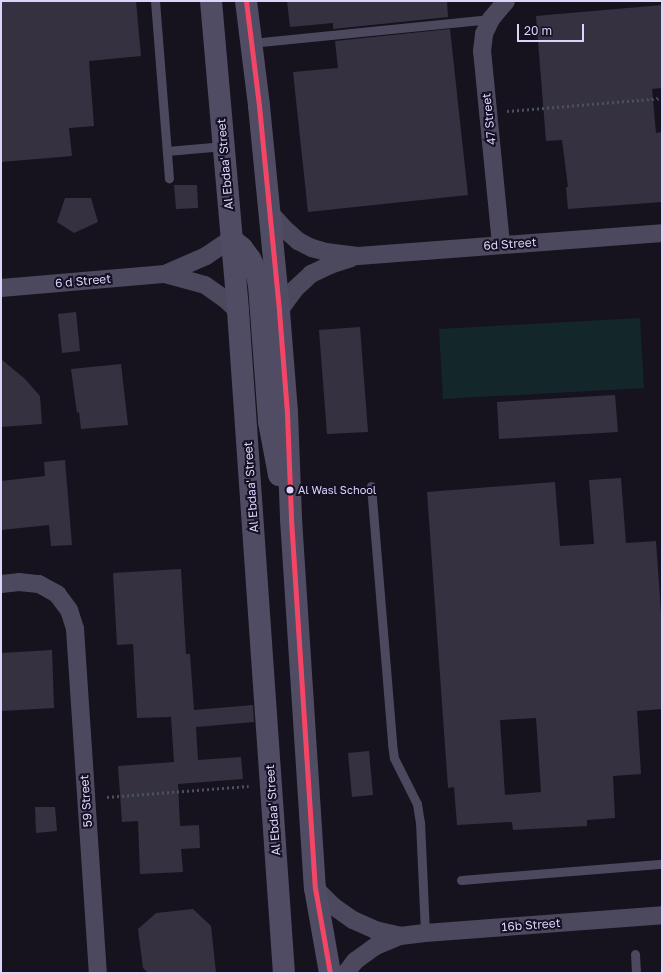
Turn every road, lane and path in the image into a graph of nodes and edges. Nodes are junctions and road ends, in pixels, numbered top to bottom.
1 (155, 1) edge
2 (211, 1) edge
3 (246, 1) edge
4 (502, 2) edge
5 (490, 19) junction
6 (251, 42) junction
7 (662, 98) edge
8 (489, 113) junction
9 (224, 146) junction
10 (167, 150) junction
11 (169, 178) dead end
12 (270, 213) junction
13 (662, 233) edge
14 (231, 239) junction
15 (501, 244) junction
16 (358, 256) junction
17 (165, 274) junction
18 (1, 288) edge
19 (238, 311) junction
20 (279, 311) junction
21 (371, 486) dead end
22 (291, 519) junction
23 (1, 584) edge
24 (272, 784) junction
25 (86, 799) junction
26 (662, 864) edge
27 (461, 880) dead end
28 (315, 888) junction
29 (662, 915) edge
30 (425, 933) junction
31 (400, 936) junction
32 (635, 954) dead end
33 (98, 973) edge
34 (284, 973) edge
35 (330, 973) edge
36 (346, 973) edge
37 (636, 973) edge

1 - 10 lane
2 - 9 main road, Al Ebdaa' Street
3 - 6 main road
4 - 5 street, 47 Street
5 - 6 lane
5 - 8 street, 47 Street
6 - 12 main road
7 - 8 path
8 - 15 street, 47 Street
9 - 10 lane
9 - 14 main road, Al Ebdaa' Street
10 - 11 lane
12 - 16 street, 6d Street
12 - 20 main road
13 - 15 street, 6d Street
14 - 17 street, 6 d Street
14 - 19 main road, Al Ebdaa' Street
14 - 22 main road
15 - 16 street, 6d Street
16 - 20 street, 6d Street
17 - 18 street, 6 d Street
17 - 19 street, 6 d Street
19 - 24 main road, Al Ebdaa' Street
20 - 22 main road
21 - 30 lane
22 - 28 main road
23 - 25 street, 59 Street
24 - 25 path
24 - 34 main road, Al Ebdaa' Street
25 - 33 street, 59 Street
26 - 27 lane
28 - 31 street, 16b Street
28 - 35 main road
29 - 30 street, 16b Street
30 - 31 street, 16b Street
31 - 36 street, 16b Street
32 - 37 lane

